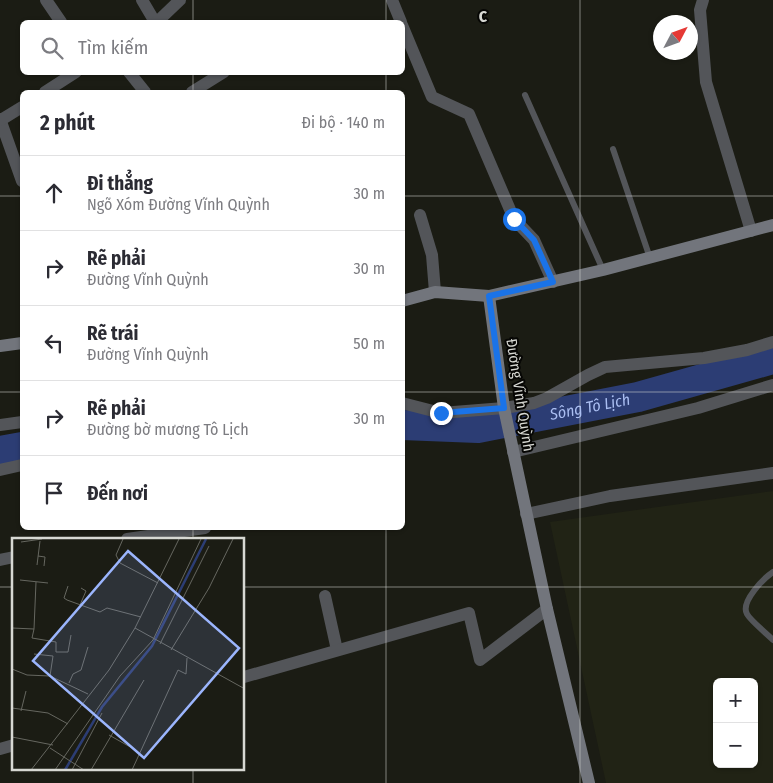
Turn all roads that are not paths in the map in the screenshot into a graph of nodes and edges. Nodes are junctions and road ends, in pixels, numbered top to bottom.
1 (46, 0) edge
2 (142, 0) edge
3 (180, 0) edge
4 (392, 0) edge
5 (703, 0) edge
6 (60, 20) edge
7 (155, 20) edge
8 (158, 20) edge
9 (400, 20) edge
10 (405, 31) edge
11 (71, 75) edge
12 (131, 75) edge
13 (219, 75) edge
14 (48, 90) edge
15 (143, 90) edge
16 (195, 90) edge
17 (524, 95) dead end
18 (20, 108) edge
19 (1, 120) edge
20 (613, 149) dead end
21 (20, 175) edge
22 (420, 215) dead end
23 (773, 225) edge
24 (751, 231) junction
25 (650, 258) junction
26 (603, 270) junction
27 (553, 282) junction
28 (435, 292) junction
29 (489, 296) junction
30 (405, 300) edge
31 (773, 342) edge
32 (20, 343) edge
33 (0, 346) edge
34 (773, 385) edge
35 (405, 404) edge
36 (504, 412) junction
37 (20, 422) edge
38 (0, 425) edge
39 (512, 448) junction
40 (20, 465) edge
41 (0, 470) edge
42 (773, 473) edge
43 (526, 514) junction
44 (191, 530) edge
45 (134, 538) edge
46 (773, 572) edge
47 (325, 596) dead end
48 (547, 609) junction
49 (773, 640) edge
50 (337, 650) junction
51 (245, 677) edge
52 (589, 783) edge

1 - 6 street
2 - 7 street
3 - 8 street
4 - 9 street
5 - 24 street
10 - 27 street
11 - 14 street
12 - 15 street
13 - 16 street
17 - 26 lane
18 - 19 street
19 - 21 street
20 - 25 lane
22 - 28 street
23 - 24 street
24 - 25 street
25 - 26 street
26 - 27 street
27 - 29 street
28 - 29 street
28 - 30 street
29 - 36 street, Đường Vĩnh Quỳnh
31 - 36 street
32 - 33 street
34 - 39 street
35 - 36 street
36 - 39 street, Đường Vĩnh Quỳnh
37 - 38 street
39 - 43 street, Đường Vĩnh Quỳnh
40 - 41 street
42 - 43 street
43 - 48 street, Đường Vĩnh Quỳnh
44 - 45 street
46 - 49 lane
47 - 50 street
48 - 50 street
48 - 52 street, Đường Vĩnh Quỳnh
50 - 51 street

